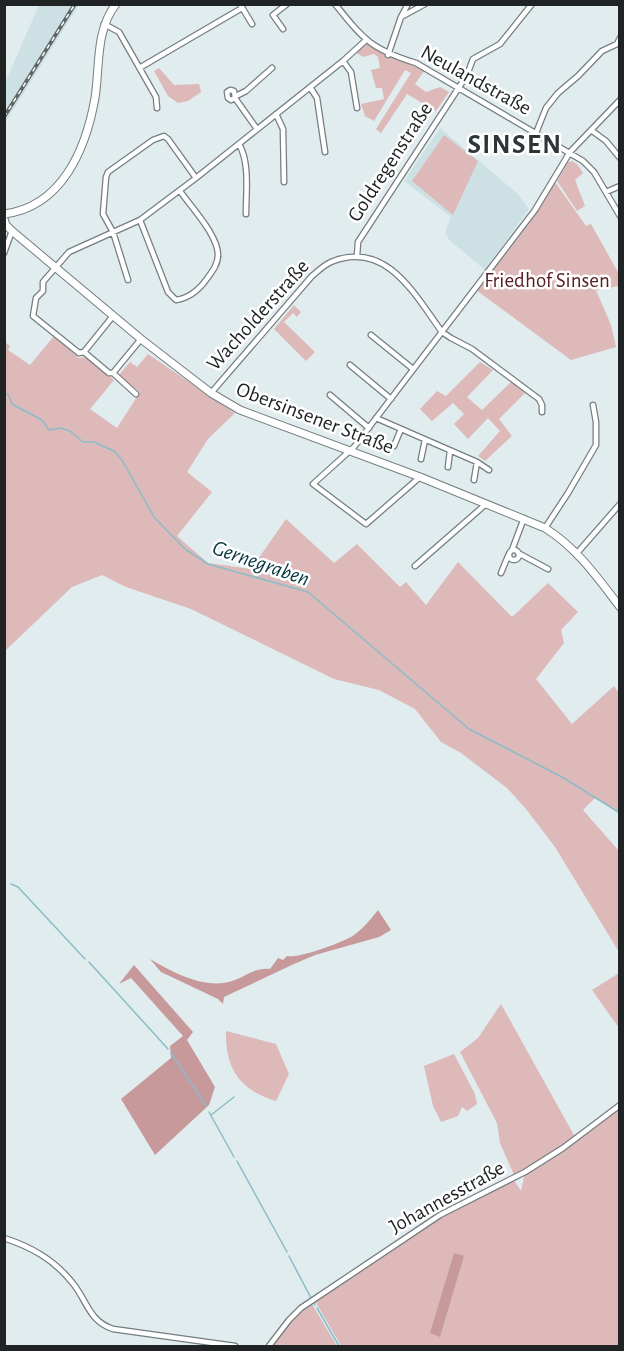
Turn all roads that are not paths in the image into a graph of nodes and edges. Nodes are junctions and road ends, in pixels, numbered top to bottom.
1 (116, 4) edge
2 (287, 4) edge
3 (335, 4) edge
4 (408, 4) edge
5 (425, 4) edge
6 (532, 4) edge
7 (241, 6) edge
8 (401, 17) junction
9 (104, 24) junction
10 (252, 24) dead end
11 (283, 29) dead end
12 (620, 38) edge
13 (365, 41) junction
14 (388, 54) junction
15 (343, 61) junction
16 (141, 68) junction
17 (272, 68) dead end
18 (310, 87) junction
19 (458, 87) junction
20 (620, 100) edge
21 (157, 108) dead end
22 (357, 108) dead end
23 (276, 114) junction
24 (257, 129) junction
25 (591, 130) junction
26 (536, 133) junction
27 (239, 144) junction
28 (325, 152) dead end
29 (570, 152) junction
30 (619, 155) edge
31 (196, 178) junction
32 (284, 182) dead end
33 (620, 186) edge
34 (180, 191) junction
35 (606, 192) junction
36 (4, 214) edge
37 (246, 214) dead end
38 (620, 216) edge
39 (4, 219) edge
40 (140, 220) junction
41 (12, 231) junction
42 (113, 232) junction
43 (4, 253) edge
44 (357, 256) junction
45 (55, 267) junction
46 (128, 280) dead end
47 (113, 316) junction
48 (442, 332) junction
49 (371, 335) dead end
50 (141, 339) junction
51 (84, 352) junction
52 (350, 365) dead end
53 (413, 369) junction
54 (113, 373) junction
55 (211, 393) junction
56 (136, 394) dead end
57 (330, 394) dead end
58 (391, 399) junction
59 (593, 405) dead end
60 (542, 412) dead end
61 (376, 418) junction
62 (369, 428) junction
63 (401, 429) junction
64 (425, 440) junction
65 (394, 446) dead end
66 (350, 451) junction
67 (450, 451) junction
68 (421, 459) dead end
69 (477, 462) junction
70 (448, 467) dead end
71 (489, 470) dead end
72 (420, 477) junction
73 (474, 480) dead end
74 (486, 504) junction
75 (620, 504) edge
76 (524, 518) junction
77 (545, 528) junction
78 (578, 552) junction
79 (510, 553) junction
80 (518, 553) junction
81 (415, 566) dead end
82 (548, 569) dead end
83 (501, 573) dead end
84 (620, 607) edge
85 (620, 1105) edge
86 (4, 1238) edge
87 (235, 1347) edge
88 (269, 1347) edge

1 - 9 street
2 - 11 street
3 - 13 street, Neulandstraße
4 - 8 street
5 - 8 street
6 - 19 street, Goldregenstraße
7 - 10 street
7 - 16 street
8 - 14 street
9 - 16 street
9 - 36 street
12 - 26 street
13 - 14 street, Neulandstraße
13 - 15 street
14 - 19 street, Neulandstraße
15 - 18 street
15 - 22 street
16 - 21 street
17 - 24 street
18 - 23 street
18 - 28 street
19 - 26 street, Neulandstraße
19 - 44 street, Goldregenstraße
20 - 25 street
23 - 24 street
23 - 32 street
24 - 27 street
25 - 29 street
25 - 30 street
26 - 29 street, Neulandstraße
27 - 31 street
27 - 37 street
29 - 35 street, Neulandstraße
29 - 48 street
31 - 34 street
31 - 42 street
33 - 35 street
34 - 40 street
34 - 40 street
35 - 38 street, Neulandstraße
39 - 41 street, Obersinsener Straße
40 - 42 street
41 - 43 street
41 - 45 street, Obersinsener Straße
42 - 45 street
42 - 46 street
44 - 48 street
44 - 55 street, Wacholderstraße
45 - 47 street, Obersinsener Straße
45 - 51 street
47 - 50 street, Obersinsener Straße
47 - 51 street
48 - 53 street
48 - 60 street
49 - 53 street
50 - 54 street
50 - 55 street, Obersinsener Straße
51 - 54 street
52 - 58 street
53 - 58 street
54 - 56 street
55 - 66 street, Obersinsener Straße
57 - 62 street
58 - 61 street
59 - 77 street
61 - 62 street
61 - 63 street
62 - 66 street
63 - 64 street
63 - 65 street
64 - 67 street
64 - 68 street
66 - 72 street, Obersinsener Straße
66 - 72 street
67 - 69 street
67 - 70 street
69 - 71 street
69 - 73 street
72 - 74 street, Obersinsener Straße
74 - 76 street, Obersinsener Straße
74 - 81 street
75 - 78 street
76 - 77 street, Obersinsener Straße
76 - 79 street
77 - 78 street, Obersinsener Straße
78 - 84 street, Obersinsener Straße
79 - 80 street
79 - 80 street
79 - 83 street
80 - 82 street
85 - 88 street, Johannesstraße
86 - 87 street

